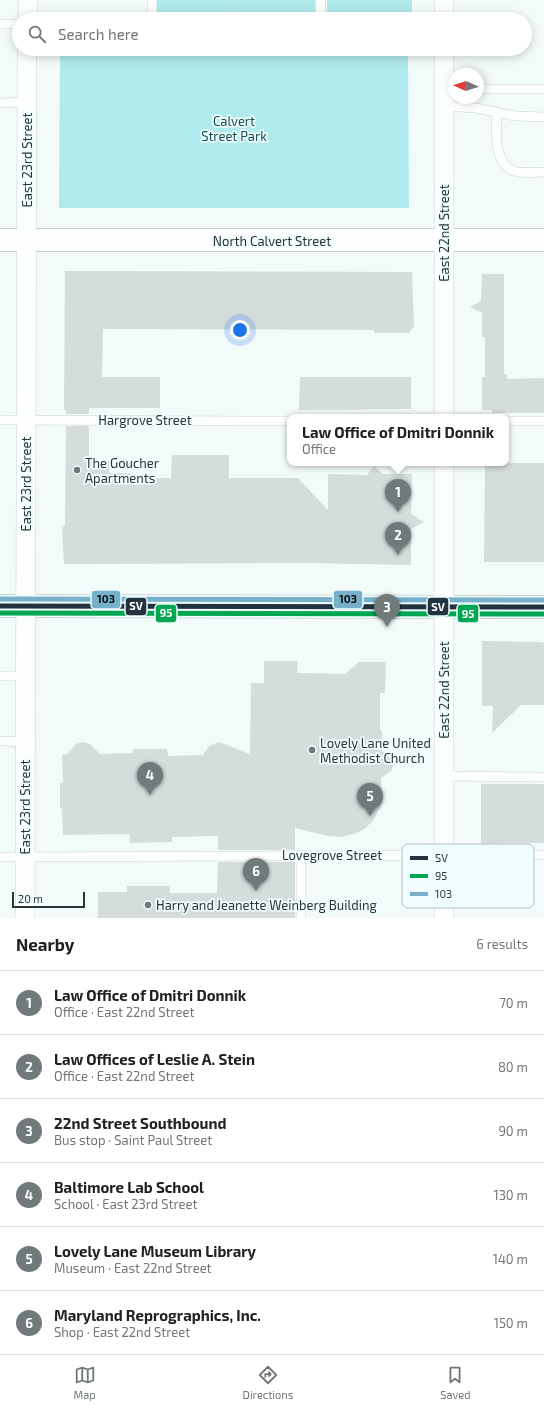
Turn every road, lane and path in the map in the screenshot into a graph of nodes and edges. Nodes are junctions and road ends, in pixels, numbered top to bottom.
1 (28, 0) edge
2 (152, 0) edge
3 (230, 0) edge
4 (321, 0) edge
5 (444, 0) edge
6 (28, 12) edge
7 (152, 12) edge
8 (230, 12) edge
9 (320, 12) edge
10 (444, 12) edge
11 (0, 24) edge
12 (12, 24) edge
13 (27, 56) edge
14 (444, 56) edge
15 (484, 89) edge
16 (544, 89) edge
17 (447, 94) edge
18 (0, 102) edge
19 (27, 102) junction
20 (497, 112) junction
21 (544, 117) edge
22 (544, 172) edge
23 (0, 240) edge
24 (444, 240) junction
25 (544, 240) edge
26 (27, 241) junction
27 (444, 414) edge
28 (0, 420) edge
29 (26, 420) junction
30 (287, 421) edge
31 (509, 421) edge
32 (544, 421) edge
33 (444, 466) edge
34 (0, 606) edge
35 (26, 606) junction
36 (443, 607) junction
37 (544, 607) edge
38 (0, 676) edge
39 (26, 676) junction
40 (0, 741) edge
41 (25, 742) junction
42 (444, 776) junction
43 (544, 777) edge
44 (444, 844) edge
45 (402, 855) edge
46 (301, 856) junction
47 (0, 857) edge
48 (25, 857) junction
49 (25, 918) edge
50 (301, 918) edge

1 - 6 street
2 - 7 lane
3 - 8 path
4 - 9 lane
5 - 10 street
11 - 12 lane
13 - 19 street, East 23rd Street
14 - 17 street, East 22nd Street
15 - 16 lane
17 - 20 lane
17 - 24 street, East 22nd Street
18 - 19 lane
19 - 26 street, East 23rd Street
20 - 21 lane
20 - 22 lane
23 - 26 main road, North Calvert Street
24 - 25 main road, North Calvert Street
24 - 26 main road, North Calvert Street
24 - 27 street, East 22nd Street
26 - 29 street, East 23rd Street
28 - 29 lane, Hargrove Street
29 - 30 lane, Hargrove Street
29 - 35 street, East 23rd Street
31 - 32 lane
33 - 36 street, East 22nd Street
34 - 35 main road
35 - 36 main road
35 - 39 street, East 23rd Street
36 - 37 main road
36 - 42 street, East 22nd Street
38 - 39 lane
39 - 41 street, East 23rd Street
40 - 41 lane
41 - 48 street, East 23rd Street
42 - 43 lane
42 - 44 street, East 22nd Street
45 - 46 lane, Lovegrove Street
46 - 48 lane, Lovegrove Street
46 - 50 lane
47 - 48 lane, Lovegrove Street
48 - 49 street, East 23rd Street

